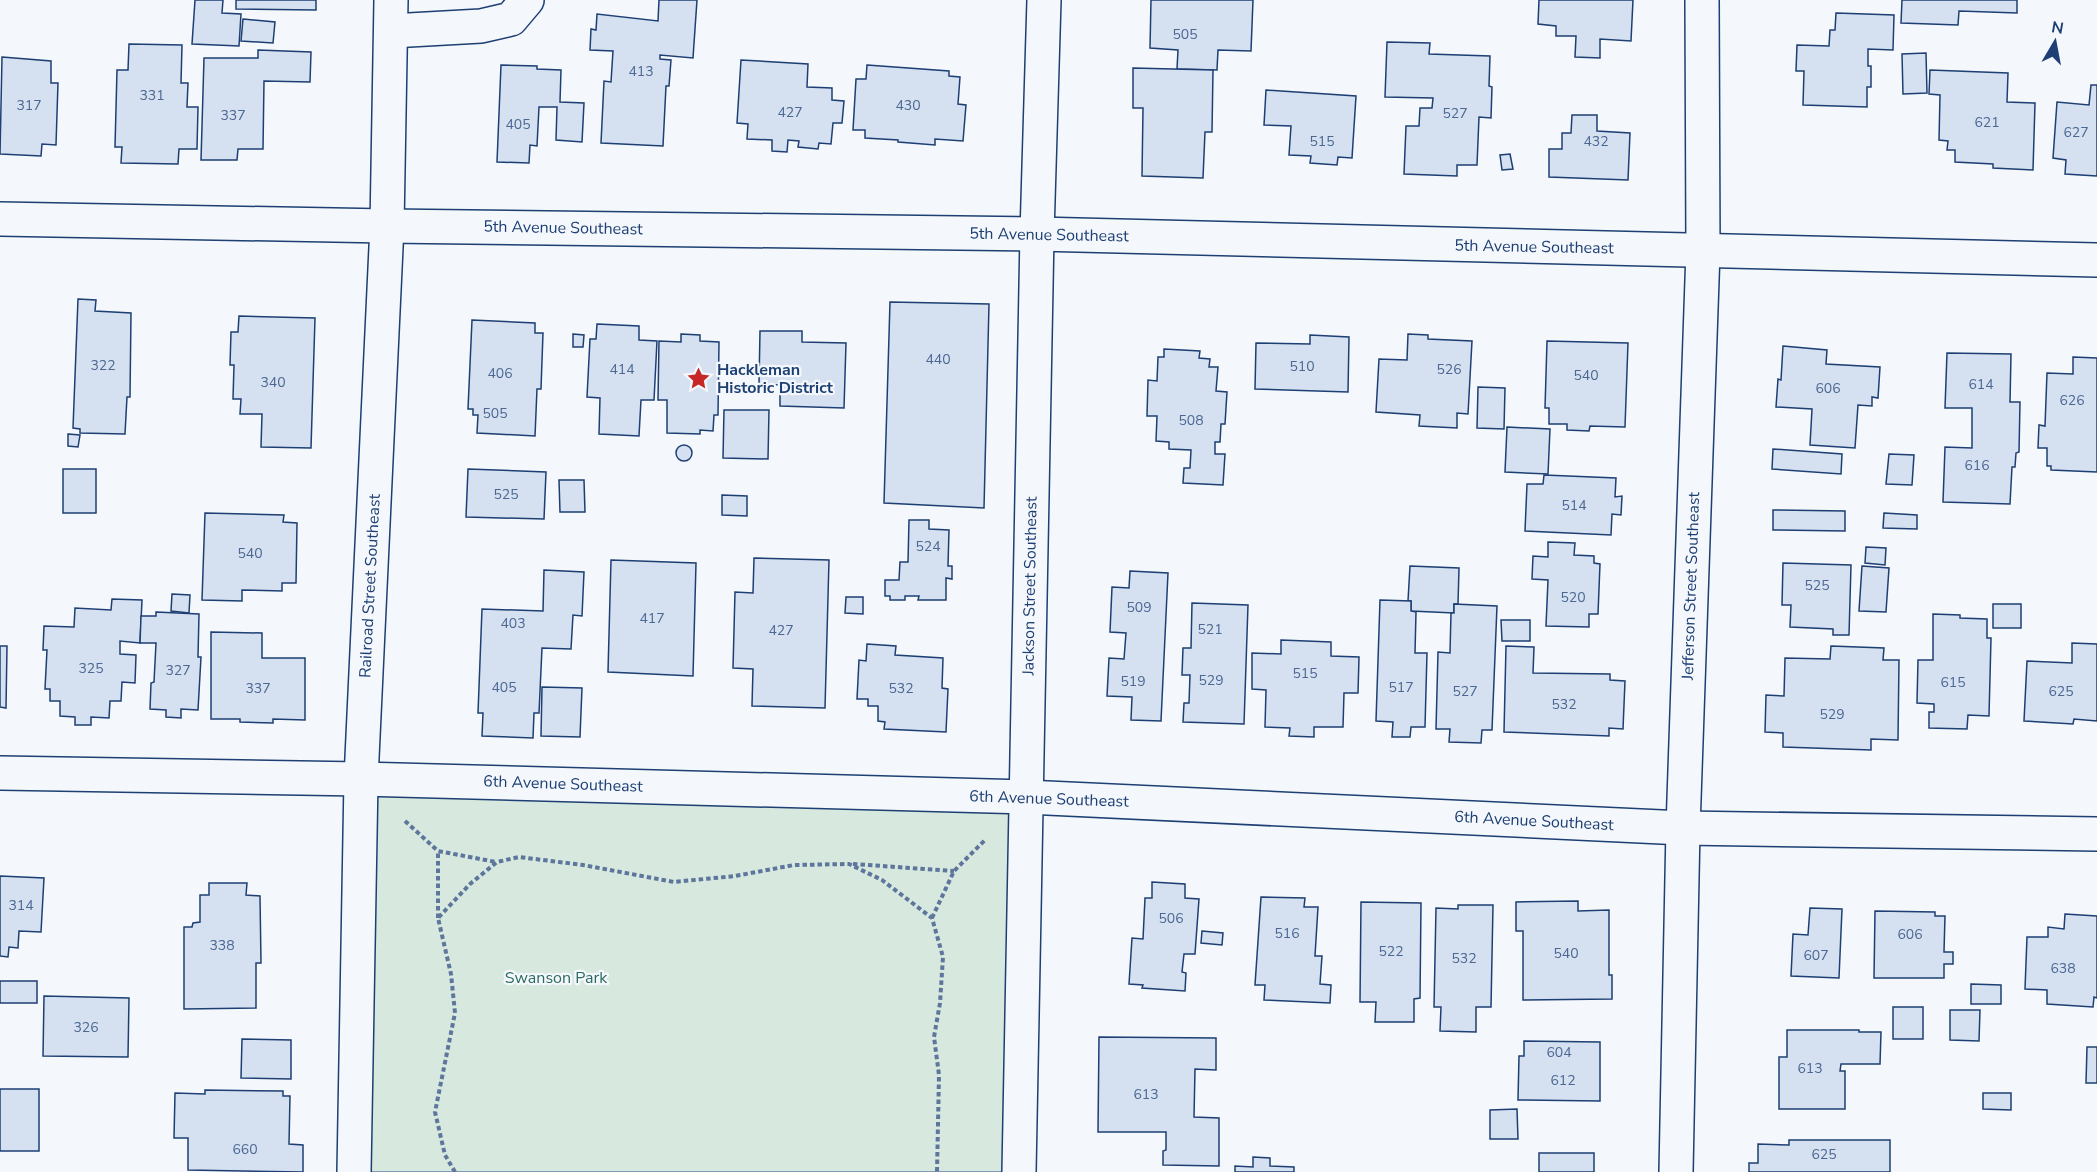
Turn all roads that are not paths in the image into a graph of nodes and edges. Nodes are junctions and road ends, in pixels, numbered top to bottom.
1 (527, 0) edge
2 (1044, 0) edge
3 (1702, 0) edge
4 (391, 15) edge
5 (0, 219) edge
6 (387, 226) junction
7 (1037, 234) junction
8 (1703, 251) junction
9 (2097, 260) edge
10 (0, 773) edge
11 (361, 779) junction
12 (1026, 797) junction
13 (1683, 828) junction
14 (2097, 834) edge
15 (354, 1172) edge
16 (1019, 1172) edge
17 (1676, 1172) edge

1 - 4 street
2 - 7 street, Jackson Street Southeast
3 - 8 street, Jefferson Street Southeast
4 - 6 street, Railroad Street Southeast
5 - 6 street, 5th Avenue Southeast
6 - 7 street, 5th Avenue Southeast
6 - 11 street, Railroad Street Southeast
7 - 8 street, 5th Avenue Southeast
7 - 12 street, Jackson Street Southeast
8 - 9 street, 5th Avenue Southeast
8 - 13 street, Jefferson Street Southeast
10 - 11 street, 6th Avenue Southeast
11 - 12 street, 6th Avenue Southeast
11 - 15 street, Railroad Street Southeast
12 - 13 street, 6th Avenue Southeast
12 - 16 street, Jackson Street Southeast
13 - 14 street, 6th Avenue Southeast
13 - 17 street, Jefferson Street Southeast

